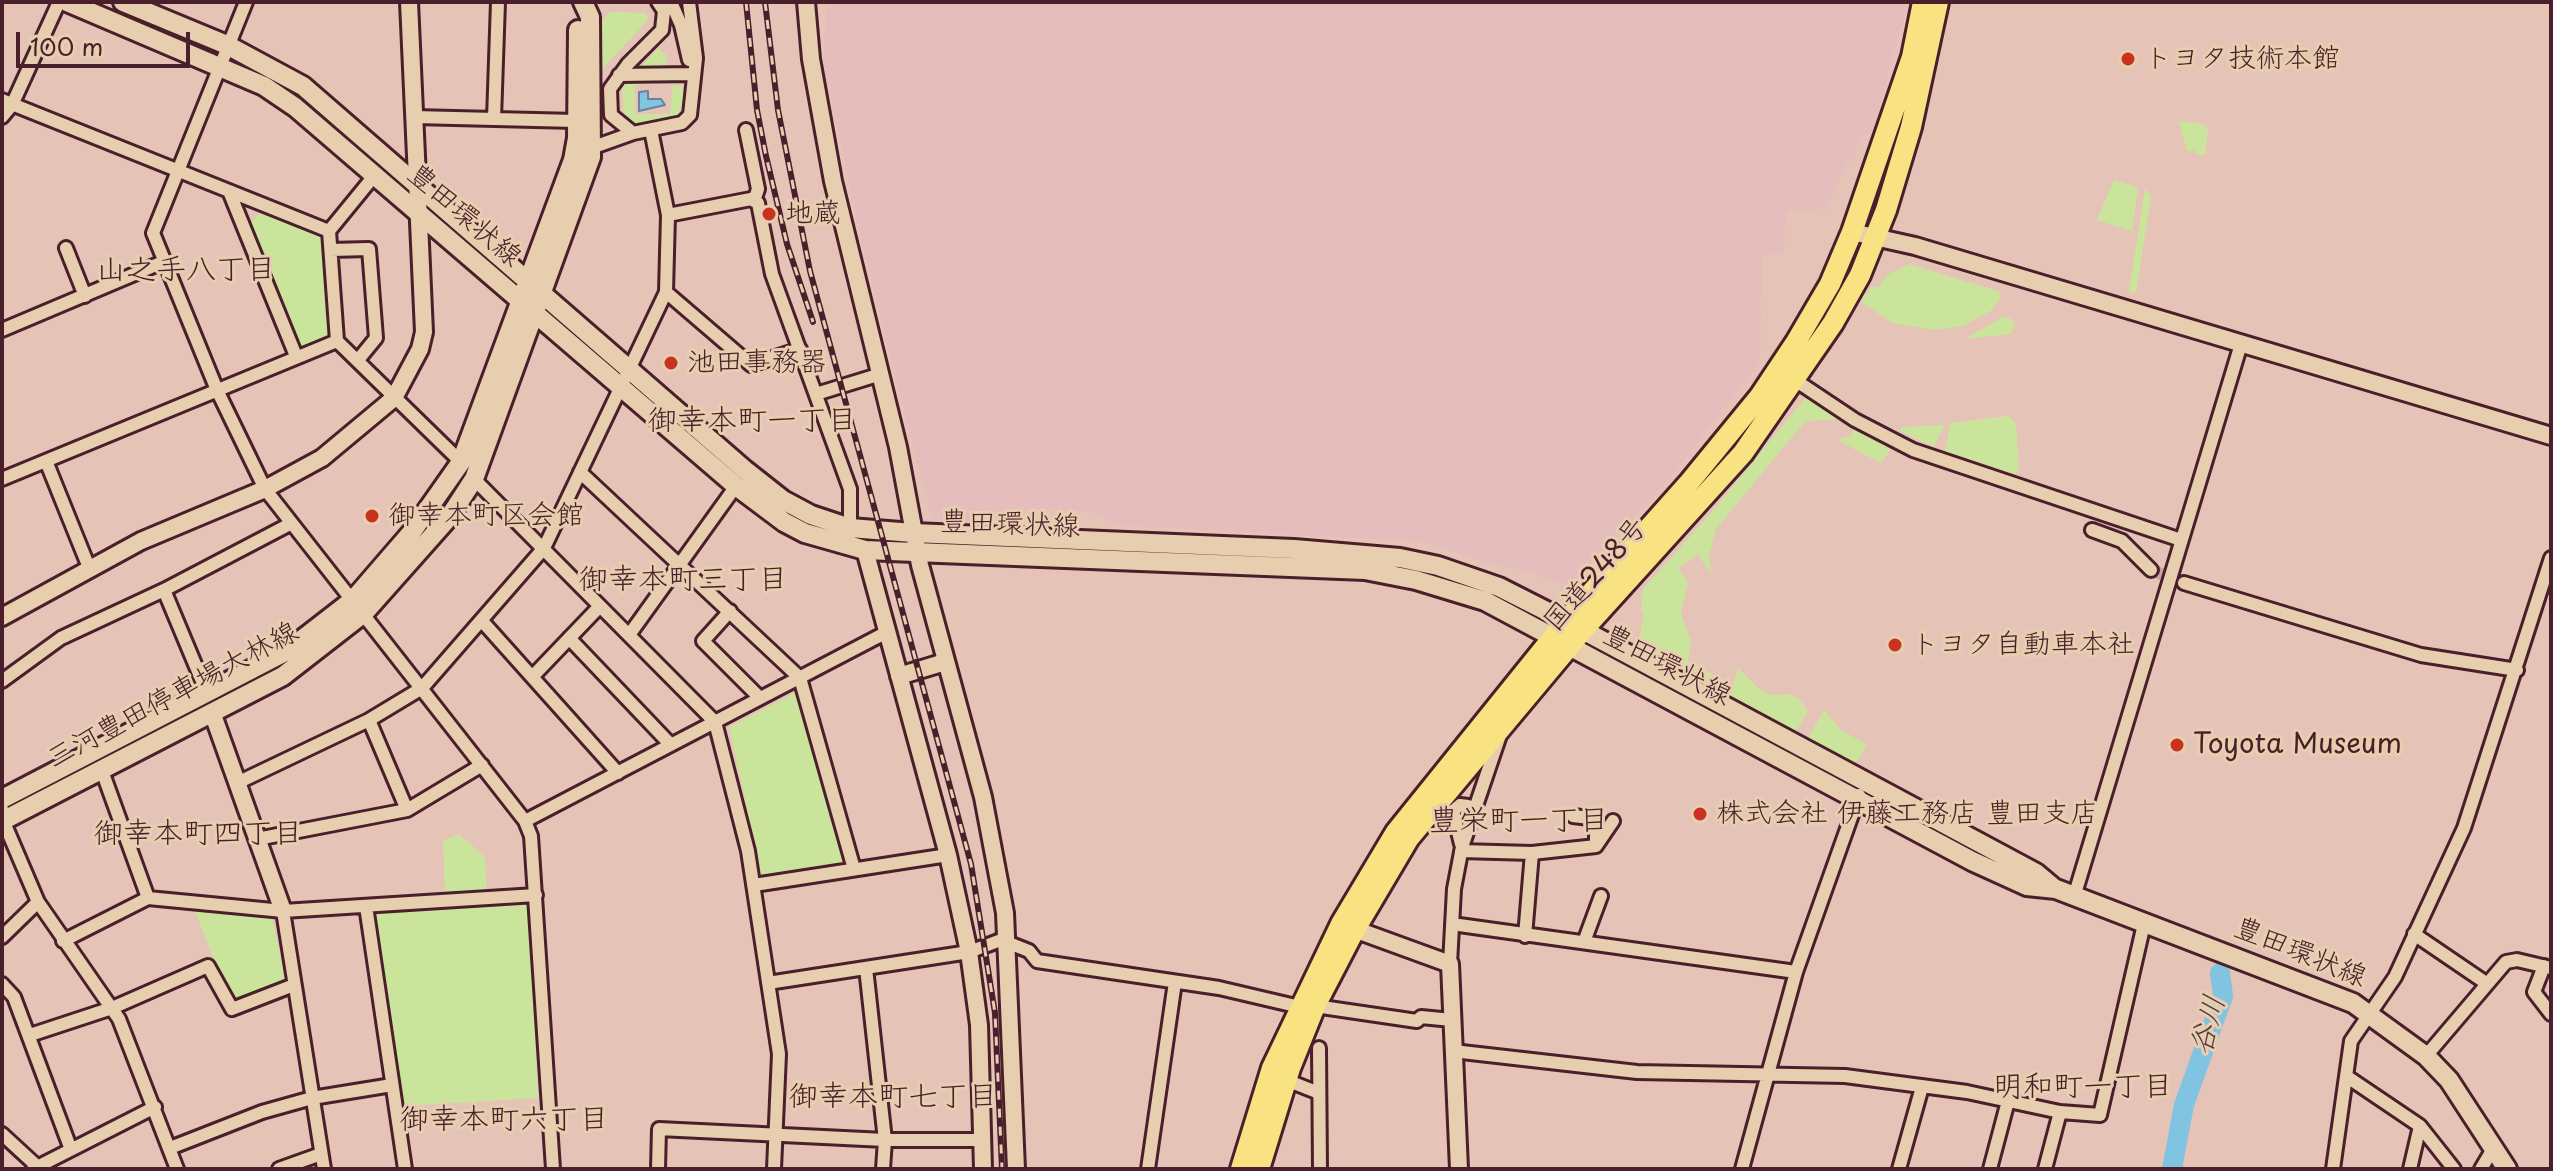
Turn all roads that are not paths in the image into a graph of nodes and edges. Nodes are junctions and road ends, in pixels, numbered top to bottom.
1 (59, 2) edge
2 (67, 2) edge
3 (123, 2) edge
4 (246, 2) edge
5 (409, 2) edge
6 (498, 2) edge
7 (658, 2) edge
8 (671, 2) edge
9 (689, 2) edge
10 (806, 2) edge
11 (1923, 2) edge
12 (1938, 2) edge
13 (227, 45) junction
14 (218, 66) junction
15 (691, 74) junction
16 (619, 75) junction
17 (692, 91) junction
18 (7, 102) edge
19 (2, 117) edge
20 (414, 117) junction
21 (494, 119) junction
22 (576, 121) junction
23 (651, 130) junction
24 (746, 130) dead end
25 (633, 133) junction
26 (591, 148) junction
27 (177, 171) junction
28 (374, 176) junction
29 (417, 184) junction
30 (229, 191) junction
31 (754, 201) junction
32 (418, 213) junction
33 (668, 215) junction
34 (329, 231) junction
35 (1852, 232) junction
36 (1877, 237) junction
37 (66, 248) dead end
38 (331, 250) junction
39 (163, 262) junction
40 (528, 281) junction
41 (666, 292) junction
42 (543, 295) junction
43 (85, 296) junction
44 (519, 301) junction
45 (536, 316) junction
46 (2, 330) edge
47 (337, 341) junction
48 (2241, 344) junction
49 (800, 349) junction
50 (296, 356) junction
51 (358, 360) junction
52 (881, 374) junction
53 (626, 380) junction
54 (1795, 380) junction
55 (217, 390) junction
56 (816, 394) junction
57 (394, 398) junction
58 (2551, 436) edge
59 (46, 461) junction
60 (461, 462) junction
61 (580, 472) junction
62 (2, 479) edge
63 (474, 479) junction
64 (736, 486) junction
65 (265, 489) junction
66 (290, 524) junction
67 (850, 528) junction
68 (2092, 530) dead end
69 (2181, 540) junction
70 (915, 542) junction
71 (544, 548) junction
72 (865, 550) junction
73 (2551, 558) edge
74 (678, 564) junction
75 (90, 570) junction
76 (2151, 570) tunnel mouth
77 (2184, 583) tunnel mouth
78 (164, 590) junction
79 (359, 606) junction
80 (600, 606) junction
81 (730, 611) junction
82 (2, 617) edge
83 (482, 621) junction
84 (887, 632) junction
85 (1568, 634) junction
86 (629, 635) junction
87 (569, 638) junction
88 (945, 662) junction
89 (2517, 670) junction
90 (533, 676) junction
91 (899, 676) junction
92 (800, 678) junction
93 (2, 681) edge
94 (422, 688) junction
95 (207, 693) junction
96 (760, 698) junction
97 (212, 712) junction
98 (369, 720) junction
99 (715, 722) junction
100 (1502, 728) junction
101 (671, 745) junction
102 (482, 765) junction
103 (101, 768) junction
104 (618, 773) junction
105 (237, 783) junction
106 (1861, 791) junction
107 (2, 799) edge
108 (407, 810) junction
109 (1472, 815) junction
110 (1573, 816) dead end
111 (2, 817) edge
112 (525, 821) junction
113 (1613, 821) dead end
114 (257, 839) junction
115 (1596, 846) junction
116 (1462, 849) junction
117 (1532, 853) junction
118 (948, 855) junction
119 (854, 869) junction
120 (754, 885) junction
121 (536, 895) junction
122 (1601, 896) dead end
123 (2074, 897) junction
124 (148, 898) junction
125 (38, 902) junction
126 (366, 906) junction
127 (283, 911) junction
128 (1452, 924) junction
129 (2144, 924) junction
130 (1347, 927) junction
131 (2414, 934) junction
132 (1525, 936) junction
133 (2, 937) edge
134 (1008, 940) junction
135 (63, 941) junction
136 (1584, 942) junction
137 (969, 952) junction
138 (1450, 964) junction
139 (2548, 967) edge
140 (866, 968) junction
141 (1796, 972) junction
142 (1175, 982) junction
143 (768, 983) junction
144 (2486, 983) junction
145 (2, 984) edge
146 (294, 985) junction
147 (1308, 1006) junction
148 (112, 1008) junction
149 (2369, 1012) junction
150 (2551, 1014) edge
151 (1452, 1020) junction
152 (30, 1035) junction
153 (1319, 1048) dead end
154 (1453, 1051) junction
155 (2426, 1056) junction
156 (1770, 1073) junction
157 (2346, 1076) junction
158 (1286, 1080) junction
159 (392, 1085) junction
160 (1922, 1087) junction
161 (1319, 1093) junction
162 (312, 1098) junction
163 (2008, 1101) junction
164 (155, 1107) junction
165 (2060, 1112) junction
166 (2420, 1126) junction
167 (2, 1134) edge
168 (776, 1136) junction
169 (885, 1140) junction
170 (984, 1140) junction
171 (70, 1147) junction
172 (2494, 1147) junction
173 (170, 1148) junction
174 (321, 1154) junction
175 (36, 1168) edge
176 (177, 1169) edge
177 (279, 1169) edge
178 (324, 1169) edge
179 (405, 1169) edge
180 (553, 1169) edge
181 (658, 1169) edge
182 (774, 1169) edge
183 (883, 1169) edge
184 (983, 1169) edge
185 (1016, 1169) edge
186 (1148, 1169) edge
187 (1241, 1169) edge
188 (1259, 1169) edge
189 (1320, 1169) edge
190 (1459, 1169) edge
191 (1742, 1169) edge
192 (1899, 1169) edge
193 (1990, 1169) edge
194 (2045, 1169) edge
195 (2333, 1169) edge
196 (2410, 1169) edge
197 (2454, 1169) edge
198 (2481, 1169) edge
199 (2507, 1169) edge

1 - 18 street
2 - 14 main road, 豊田環状線
3 - 13 main road, 豊田環状線
4 - 13 street
5 - 20 street
6 - 21 street
7 - 16 street
8 - 15 street
9 - 17 street
10 - 52 street
11 - 35 highway, 国道248号
12 - 36 highway, 国道248号
13 - 14 street
13 - 29 main road, 豊田環状線
14 - 27 street
14 - 28 main road, 豊田環状線
15 - 16 street
15 - 17 street
16 - 25 street
17 - 23 street
18 - 19 street
18 - 27 street
20 - 21 street
20 - 29 street
21 - 22 street
22 - 26 main road, 三河豊田停車場大林線
22 - 40 main road, 三河豊田停車場大林線
23 - 25 street
23 - 33 street
24 - 31 street
25 - 26 street
26 - 42 main road, 三河豊田停車場大林線
27 - 30 street
27 - 39 street
28 - 32 main road, 豊田環状線
28 - 34 street
29 - 32 street
29 - 40 main road, 豊田環状線
30 - 34 street
30 - 50 street
31 - 33 street
31 - 49 street
32 - 44 main road, 豊田環状線
32 - 57 street
33 - 41 street
34 - 38 street
35 - 36 street
35 - 85 highway, 国道248号
36 - 48 street
36 - 54 highway, 国道248号
37 - 43 street
38 - 47 street
38 - 51 street
39 - 43 street
39 - 55 street
40 - 42 main road, 豊田環状線
40 - 44 main road, 三河豊田停車場大林線
41 - 49 street
41 - 53 street
42 - 45 main road, 三河豊田停車場大林線
42 - 53 main road, 豊田環状線
43 - 46 street
44 - 45 main road, 豊田環状線
44 - 60 main road, 三河豊田停車場大林線
45 - 53 main road, 豊田環状線
45 - 63 main road, 三河豊田停車場大林線
47 - 50 street
47 - 51 street
48 - 58 street
48 - 69 street
49 - 56 street
50 - 55 street
51 - 57 street
52 - 56 street
52 - 70 street
53 - 61 street
53 - 64 main road, 豊田環状線
53 - 67 main road, 豊田環状線
54 - 69 street
54 - 85 highway, 国道248号
55 - 59 street
55 - 65 street
56 - 67 street
57 - 60 street
57 - 65 street
59 - 62 street
59 - 75 street
60 - 79 main road, 三河豊田停車場大林線
61 - 71 street
61 - 74 street
63 - 71 street
63 - 79 main road, 三河豊田停車場大林線
64 - 72 main road, 豊田環状線
64 - 74 street
65 - 66 street
65 - 75 street
66 - 78 street
66 - 79 street
67 - 70 main road, 豊田環状線
68 - 76 street
69 - 123 street
70 - 72 main road, 豊田環状線
70 - 85 main road, 豊田環状線
70 - 88 street
71 - 80 street
71 - 83 street
72 - 84 street
73 - 89 street
74 - 81 street
74 - 86 street
75 - 82 street
77 - 89 street
78 - 93 street
78 - 95 street
79 - 94 street
79 - 95 main road, 三河豊田停車場大林線
79 - 97 main road, 三河豊田停車場大林線
80 - 86 street
80 - 87 street
81 - 92 street
81 - 96 street
83 - 90 street
83 - 94 street
84 - 91 street
84 - 92 street
85 - 100 highway, 国道248号
85 - 106 main road, 豊田環状線
85 - 130 highway, 国道248号
86 - 99 street
87 - 90 street
87 - 101 street
88 - 91 street
88 - 134 street
89 - 131 street
90 - 104 street
91 - 118 street
92 - 96 street
92 - 119 street
94 - 98 street
94 - 102 street
95 - 107 main road, 三河豊田停車場大林線
96 - 99 street
97 - 103 main road, 三河豊田停車場大林線
97 - 105 street
98 - 105 street
98 - 108 street
99 - 101 street
99 - 120 street
100 - 109 street
100 - 130 highway, 国道248号
101 - 104 street
102 - 108 street
102 - 112 street
103 - 111 main road, 三河豊田停車場大林線
103 - 124 street
104 - 112 street
105 - 114 street
106 - 123 main road, 豊田環状線
106 - 141 street
108 - 114 street
109 - 116 street
109 - 116 street
110 - 115 street
111 - 125 street
112 - 121 street
113 - 115 street
114 - 127 street
115 - 117 street
116 - 117 street
116 - 128 street
117 - 132 street
118 - 119 street
118 - 137 street
119 - 120 street
120 - 143 street
121 - 126 street
121 - 180 street
122 - 136 street
123 - 129 main road, 豊田環状線
124 - 127 street
124 - 135 street
125 - 133 street
125 - 135 street
126 - 127 street
126 - 159 street
127 - 146 street
128 - 132 street
128 - 138 street
129 - 149 main road, 豊田環状線
129 - 165 street
130 - 138 street
130 - 147 highway, 国道248号
131 - 144 street
131 - 149 street
132 - 136 street
134 - 137 street
134 - 142 street
134 - 185 street
135 - 148 street
136 - 141 street
137 - 140 street
137 - 170 street
138 - 151 street
139 - 144 street
139 - 150 street
140 - 143 street
140 - 169 street
141 - 156 street
142 - 147 street
142 - 186 street
143 - 168 street
144 - 155 street
145 - 152 street
146 - 148 street
146 - 162 street
147 - 151 street
147 - 158 highway, 国道248号
147 - 187 highway, 国道248号
148 - 152 street
148 - 164 street
149 - 155 main road, 豊田環状線
149 - 157 street
151 - 154 street
152 - 171 street
153 - 161 street
154 - 156 street
154 - 190 street
155 - 172 main road, 豊田環状線
156 - 160 street
156 - 191 street
157 - 166 street
157 - 195 street
158 - 161 street
158 - 188 highway, 国道248号
159 - 162 street
159 - 179 street
160 - 163 street
160 - 192 street
161 - 189 street
162 - 173 street
162 - 174 street
163 - 165 street
163 - 193 street
164 - 171 street
164 - 173 street
165 - 194 street
166 - 196 street
166 - 197 street
167 - 175 street
168 - 169 street
168 - 181 street
168 - 182 street
169 - 170 street
169 - 183 street
170 - 184 street
171 - 175 street
172 - 198 street
172 - 199 main road, 豊田環状線
173 - 176 street
174 - 177 street
174 - 178 street

